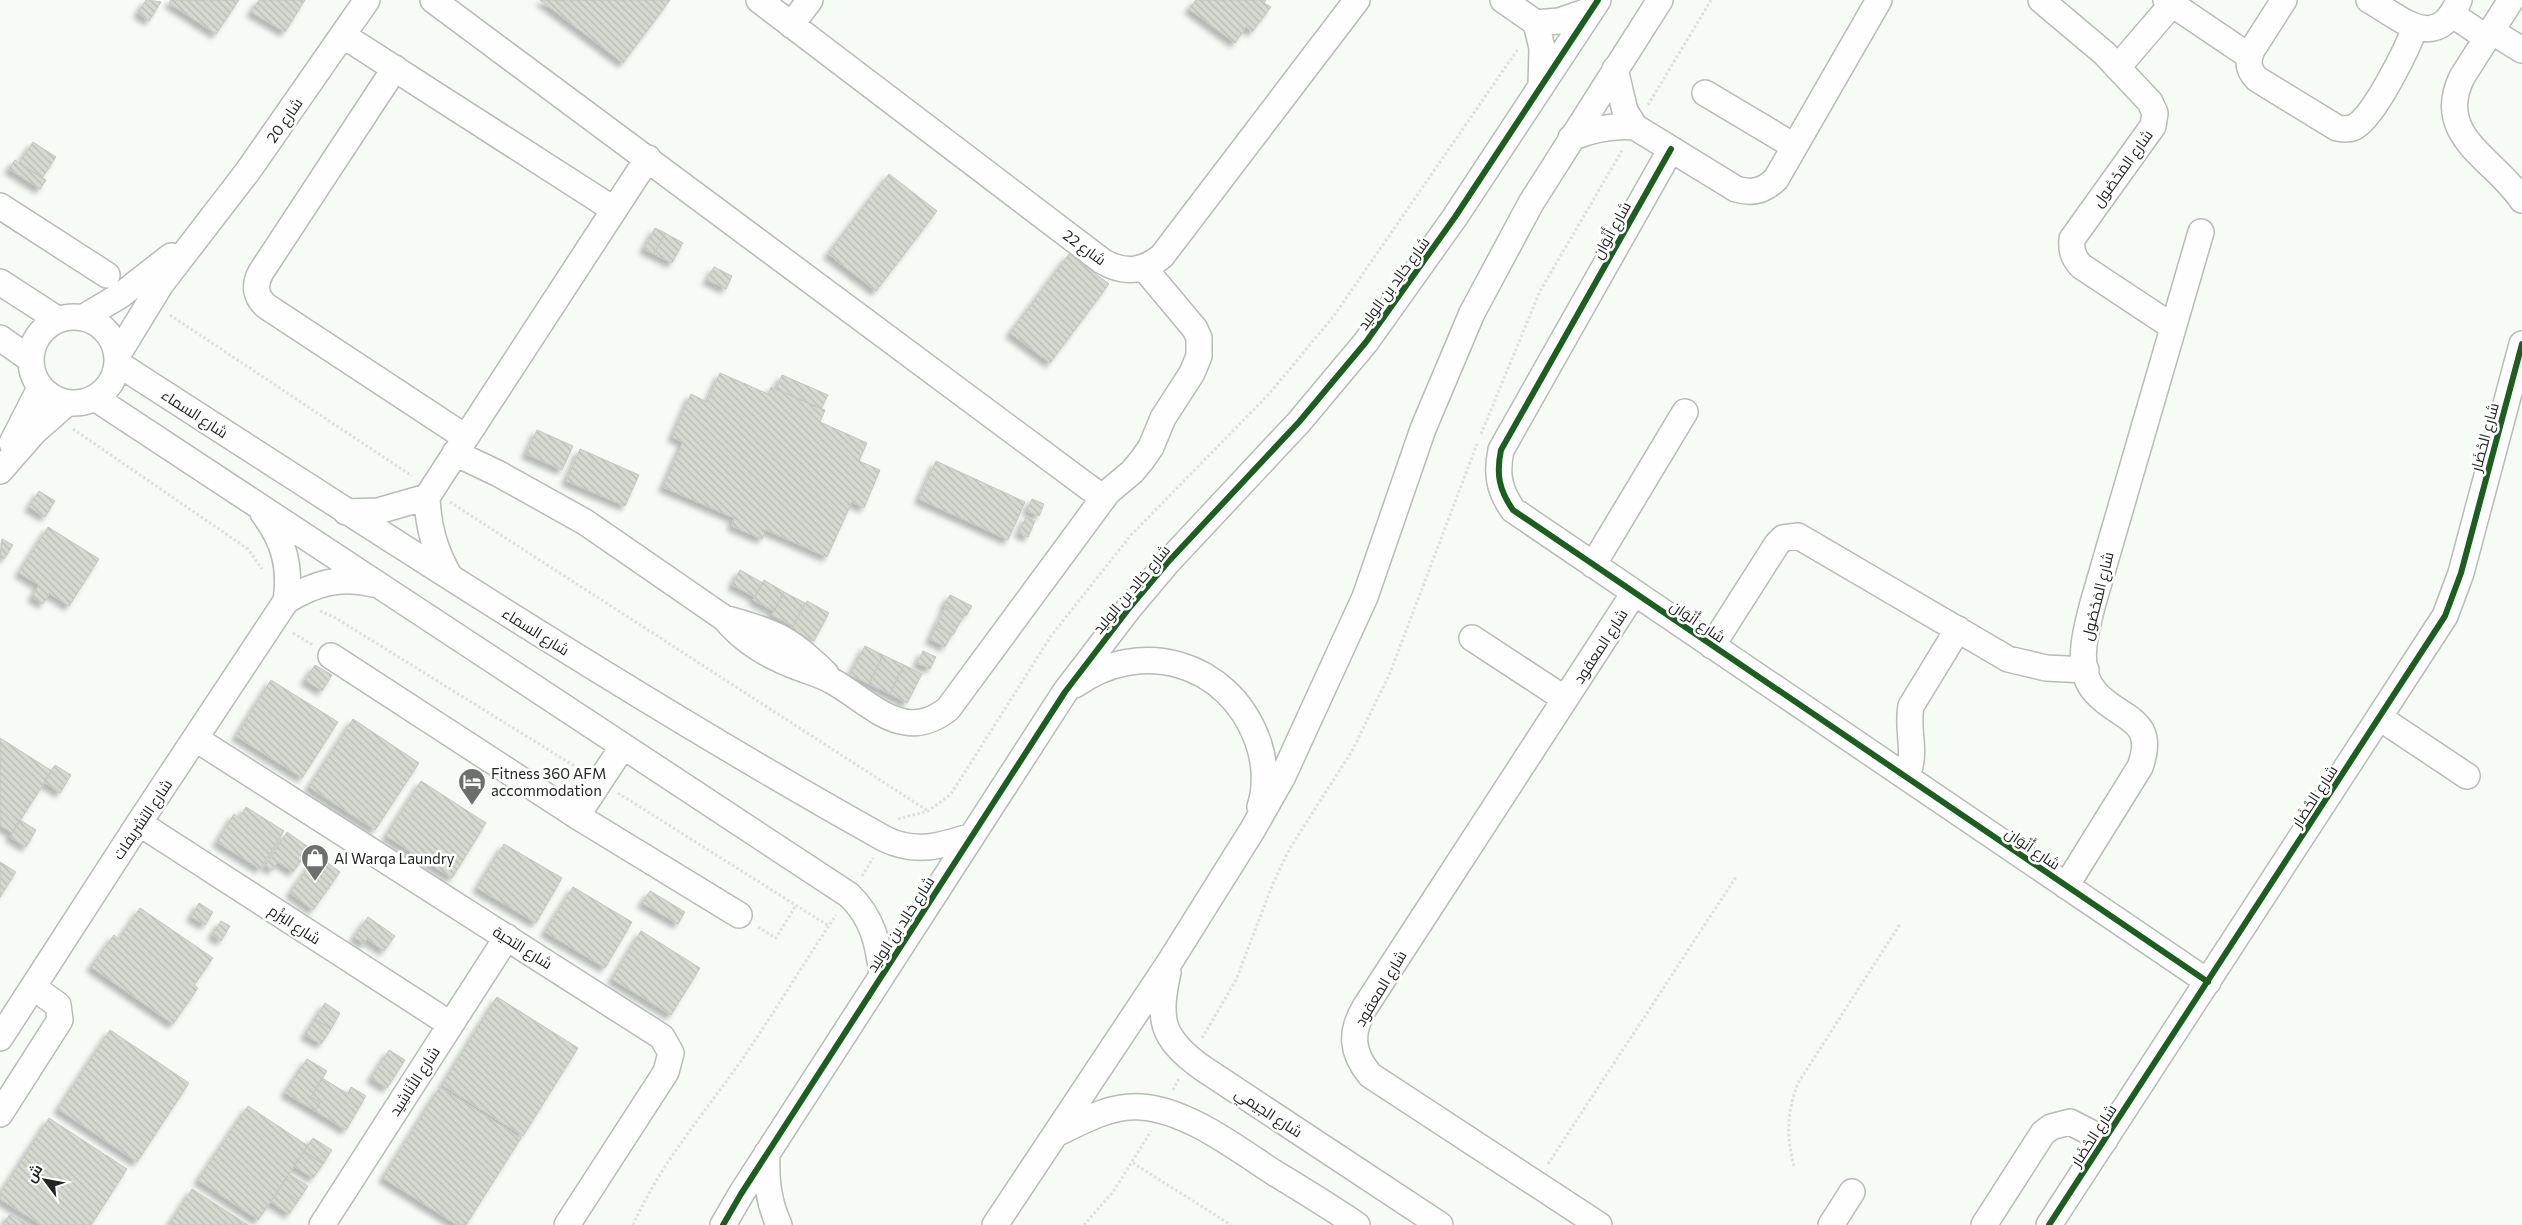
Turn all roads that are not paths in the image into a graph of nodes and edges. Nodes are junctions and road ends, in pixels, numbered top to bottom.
1 (367, 0) edge
2 (433, 0) edge
3 (759, 0) edge
4 (810, 0) edge
5 (1357, 0) edge
6 (1503, 0) edge
7 (1660, 0) edge
8 (1879, 0) edge
9 (2041, 0) edge
10 (2284, 0) edge
11 (2369, 0) edge
12 (2511, 0) edge
13 (2169, 2) edge
14 (1595, 5) edge
15 (2456, 8) edge
16 (1536, 23) junction
17 (792, 25) junction
18 (2415, 27) junction
19 (2489, 34) junction
20 (344, 36) junction
21 (2522, 50) edge
22 (2249, 56) junction
23 (2118, 67) junction
24 (395, 68) junction
25 (1615, 69) junction
26 (1541, 87) junction
27 (1705, 93) dead end
28 (1635, 127) junction
29 (1571, 138) junction
30 (1794, 146) junction
31 (1671, 149) junction
32 (648, 158) junction
33 (2522, 200) edge
34 (0, 206) edge
35 (613, 209) junction
36 (2202, 232) dead end
37 (196, 236) junction
38 (1144, 268) junction
39 (107, 274) dead end
40 (0, 282) edge
41 (84, 317) junction
42 (58, 319) junction
43 (2173, 327) junction
44 (0, 338) edge
45 (2522, 344) edge
46 (30, 358) junction
47 (117, 359) junction
48 (40, 388) junction
49 (95, 398) junction
50 (67, 403) junction
51 (1685, 412) dead end
52 (460, 445) junction
53 (0, 463) edge
54 (0, 472) edge
55 (429, 493) junction
56 (1106, 495) junction
57 (258, 506) junction
58 (346, 512) junction
59 (1593, 565) junction
60 (450, 578) junction
61 (380, 586) junction
62 (1634, 593) junction
63 (287, 620) junction
64 (1958, 629) junction
65 (1472, 638) dead end
66 (1712, 646) junction
67 (331, 656) road end
68 (2086, 670) junction
69 (1066, 692) junction
70 (1565, 700) junction
71 (2380, 718) junction
72 (196, 739) junction
73 (624, 746) junction
74 (2467, 776) dead end
75 (1906, 777) junction
76 (578, 816) junction
77 (139, 823) junction
78 (1253, 829) junction
79 (972, 836) junction
80 (2066, 886) junction
81 (738, 915) road end
82 (507, 937) junction
83 (1171, 960) junction
84 (882, 974) junction
85 (2208, 982) junction
86 (33, 987) junction
87 (450, 1024) junction
88 (0, 1038) edge
89 (0, 1114) edge
90 (1056, 1134) junction
91 (2105, 1140) junction
92 (767, 1153) junction
93 (1852, 1192) dead end
94 (322, 1225) edge
95 (567, 1225) edge
96 (723, 1225) edge
97 (779, 1225) edge
98 (995, 1225) edge
99 (1356, 1225) edge
100 (1440, 1225) edge
101 (1599, 1225) edge
102 (1831, 1225) edge
103 (1984, 1225) edge
104 (2049, 1225) edge

1 - 20 street, شارع 20
2 - 32 street
3 - 17 street, شارع 22
4 - 17 street
5 - 38 street
6 - 16 street
7 - 25 street
8 - 30 street
9 - 23 street, شارع المَحْصُول
10 - 22 street
11 - 18 street
12 - 19 street
13 - 22 street
13 - 23 street
14 - 16 street
14 - 26 street, شارع خالِد بن الوليد
15 - 18 street
15 - 19 street
16 - 26 street
17 - 38 street, شارع 22
18 - 22 street
19 - 21 street
19 - 33 street
20 - 24 street
20 - 37 street, شارع 20
23 - 43 street, شارع المَحْصُول
24 - 35 street
24 - 52 street
25 - 28 street
25 - 29 street
26 - 69 street, شارع خالِد بن الوليد
27 - 30 street
28 - 29 street
28 - 31 street
29 - 78 street
30 - 31 street
31 - 59 street, شارع أَنْوَان
32 - 35 street
32 - 56 street
34 - 39 street
35 - 52 street
36 - 43 street, شارع المَحْصُول
37 - 41 street, شارع 20
37 - 47 street, شارع 20
38 - 56 street
40 - 42 street
41 - 42 street
41 - 47 street
42 - 46 street
43 - 68 street, شارع المَحْصُول
44 - 46 street
45 - 71 street, شارع الحْضَار
46 - 48 street
47 - 49 street
47 - 58 street, شارع السماء
48 - 50 street
48 - 53 street
49 - 50 street
49 - 57 street
50 - 54 street
51 - 59 street
52 - 55 street
52 - 56 street
55 - 58 street
55 - 60 street
57 - 61 street
57 - 63 street, شارع التشريفات
58 - 60 street, شارع السماء
59 - 62 street, شارع أَنْوَان
60 - 79 street, شارع السماء
61 - 63 street, شارع التشريفات
61 - 73 street
62 - 66 street, شارع أَنْوَان
62 - 70 street, شارع المعقود
63 - 72 street, شارع التشريفات
64 - 66 street
64 - 68 street
64 - 75 street
65 - 70 street, شارع المعقود
66 - 75 street, شارع أَنْوَان
67 - 76 street
68 - 80 street, شارع المَحْصُول
69 - 78 street
69 - 79 street, شارع خالِد بن الوليد
70 - 101 street, شارع المعقود
71 - 74 street
71 - 85 street, شارع الحْضَار
72 - 77 street, شارع التشريفات
72 - 82 street, شارع التحية
73 - 76 street
73 - 84 street
75 - 80 street, شارع أَنْوَان
76 - 81 street
77 - 86 street, شارع التشريفات
77 - 87 street, شارع البَزْم
78 - 83 street
79 - 84 street, شارع خالِد بن الوليد
80 - 85 street, شارع أَنْوَان
82 - 87 street, شارع الأَنَاشِيد
82 - 95 street, شارع التحية
83 - 90 street
83 - 100 street, شارع الجيمي
84 - 92 street, شارع خالِد بن الوليد
85 - 91 street, شارع الحْضَار
86 - 88 street, شارع التشريفات
86 - 89 street
87 - 94 street, شارع الأَنَاشِيد
90 - 98 street
90 - 99 street
91 - 103 street
91 - 104 street, شارع الحْضَار
92 - 96 street, شارع خالِد بن الوليد
92 - 97 street
93 - 102 street

